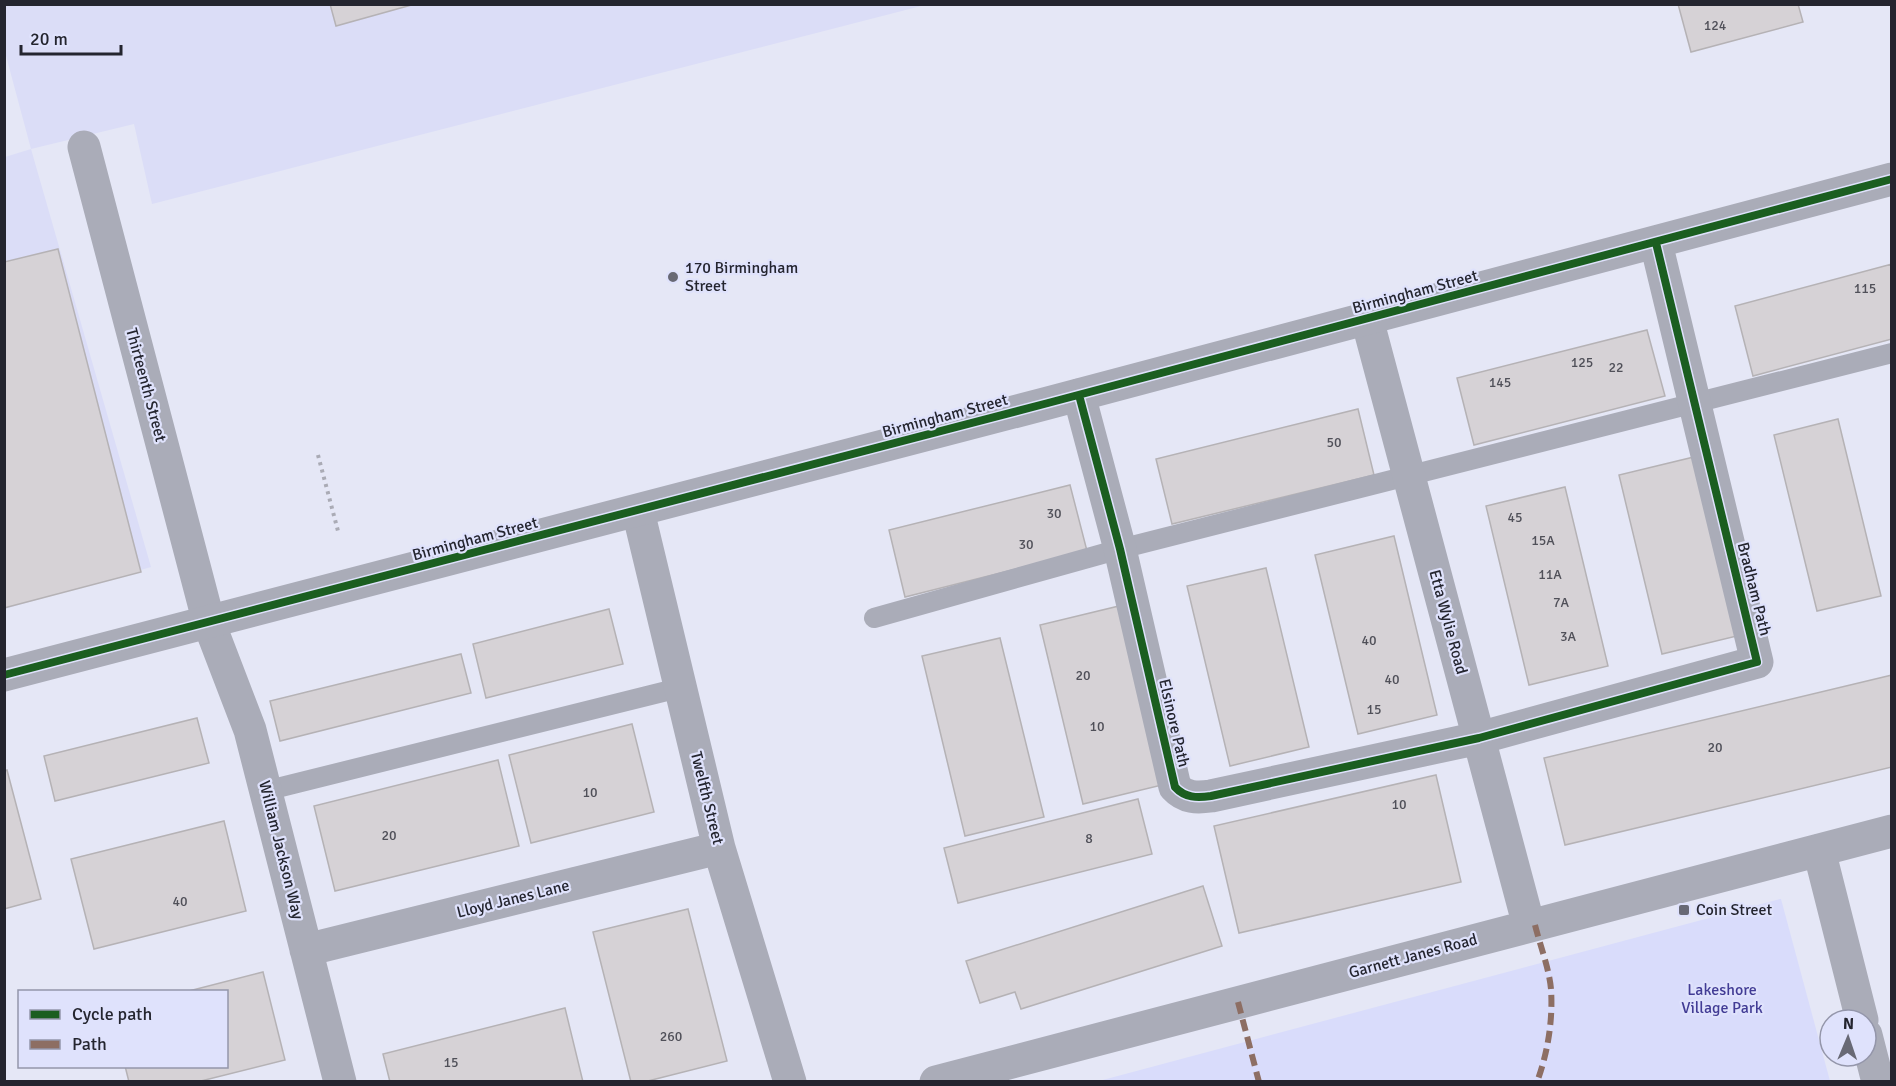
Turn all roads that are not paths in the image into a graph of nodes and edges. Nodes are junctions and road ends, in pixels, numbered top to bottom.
1 (84, 147) dead end
2 (1892, 179) edge
3 (1656, 243) junction
4 (1367, 319) junction
5 (1892, 353) edge
6 (1078, 395) junction
7 (1695, 402) junction
8 (1408, 475) junction
9 (638, 511) junction
10 (1119, 549) junction
11 (874, 618) dead end
12 (208, 623) junction
13 (4, 675) edge
14 (679, 688) junction
15 (1479, 738) junction
16 (265, 791) junction
17 (1892, 831) edge
18 (719, 848) junction
19 (1819, 850) junction
20 (1529, 926) junction
21 (306, 950) junction
22 (1859, 1008) edge
23 (340, 1082) edge
24 (790, 1082) edge
25 (936, 1082) edge

1 - 12 street, Thirteenth Street
2 - 3 street, Birmingham Street
3 - 4 street, Birmingham Street
3 - 7 street, Bradham Path
4 - 6 street, Birmingham Street
4 - 8 street, Etta Wylie Road
5 - 7 lane
6 - 9 street, Birmingham Street
6 - 10 street, Elsinore Path
7 - 8 lane
7 - 15 street, Bradham Path
8 - 10 lane
8 - 15 street, Etta Wylie Road
9 - 12 street, Birmingham Street
9 - 14 street, Twelfth Street
10 - 11 lane
10 - 15 street, Elsinore Path
12 - 13 street, Birmingham Street
12 - 16 street, William Jackson Way
14 - 16 lane
14 - 18 street, Twelfth Street
15 - 20 street, Etta Wylie Road
16 - 21 street, William Jackson Way
17 - 19 street, Garnett Janes Road
18 - 21 street, Lloyd Janes Lane
18 - 24 street, Twelfth Street
19 - 20 street, Garnett Janes Road
19 - 22 street
20 - 25 street, Garnett Janes Road
21 - 23 street, William Jackson Way

